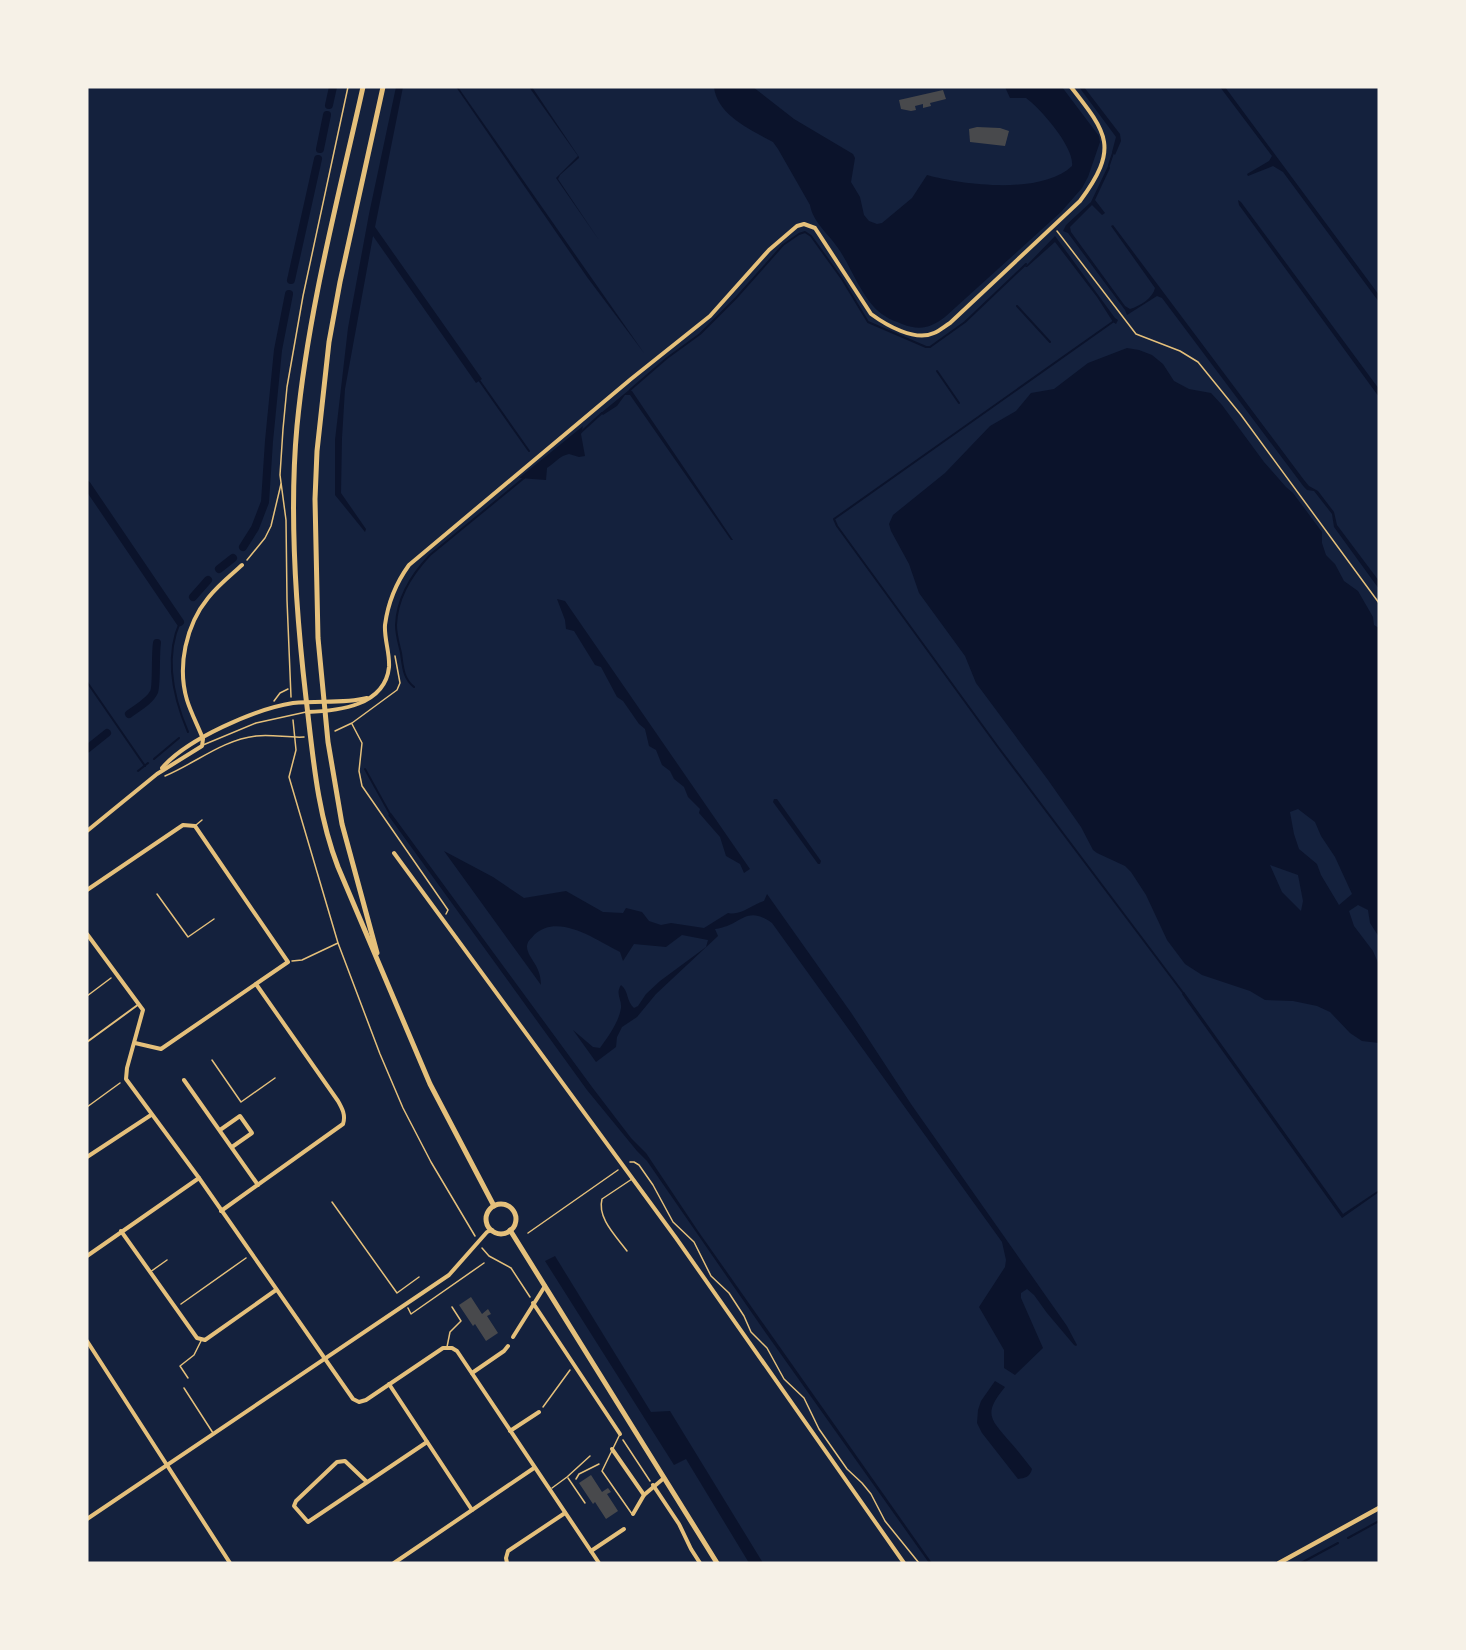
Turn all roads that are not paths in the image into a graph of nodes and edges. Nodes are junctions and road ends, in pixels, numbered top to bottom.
1 (363, 87) edge
2 (383, 87) edge
3 (1071, 87) edge
4 (242, 565) road end
5 (368, 698) junction
6 (307, 702) junction
7 (324, 702) junction
8 (325, 711) junction
9 (307, 712) junction
10 (201, 735) junction
11 (202, 746) junction
12 (157, 774) junction
13 (202, 820) dead end
14 (195, 826) junction
15 (87, 831) edge
16 (394, 853) dead end
17 (87, 890) edge
18 (87, 934) edge
19 (92, 941) junction
20 (87, 945) edge
21 (381, 966) junction
22 (256, 984) junction
23 (139, 1004) junction
24 (87, 1042) edge
25 (135, 1043) junction
26 (184, 1080) dead end
27 (151, 1115) junction
28 (220, 1130) junction
29 (232, 1147) junction
30 (87, 1157) edge
31 (199, 1178) junction
32 (633, 1178) junction
33 (258, 1185) junction
34 (332, 1202) dead end
35 (494, 1206) junction
36 (221, 1211) junction
37 (492, 1230) junction
38 (510, 1230) junction
39 (121, 1231) junction
40 (627, 1251) dead end
41 (87, 1256) edge
42 (166, 1260) dead end
43 (150, 1272) junction
44 (418, 1277) dead end
45 (545, 1286) junction
46 (276, 1290) junction
47 (533, 1303) junction
48 (452, 1307) dead end
49 (513, 1337) dead end
50 (201, 1340) junction
51 (87, 1341) edge
52 (508, 1346) dead end
53 (447, 1347) junction
54 (326, 1360) junction
55 (472, 1373) junction
56 (188, 1378) dead end
57 (389, 1384) junction
58 (184, 1388) dead end
59 (539, 1412) road end
60 (510, 1431) junction
61 (214, 1434) junction
62 (620, 1434) joint
63 (427, 1442) junction
64 (612, 1449) junction
65 (591, 1456) dead end
66 (166, 1466) junction
67 (534, 1467) junction
68 (567, 1477) junction
69 (664, 1478) junction
70 (367, 1482) junction
71 (653, 1485) junction
72 (549, 1489) junction
73 (644, 1495) junction
74 (585, 1503) dead end
75 (1379, 1508) edge
76 (472, 1510) junction
77 (565, 1513) junction
78 (633, 1514) joint
79 (87, 1520) edge
80 (624, 1528) dead end
81 (591, 1551) junction
82 (230, 1563) edge
83 (394, 1563) edge
84 (507, 1563) edge
85 (599, 1563) edge
86 (700, 1563) edge
87 (717, 1563) edge
88 (904, 1563) edge
89 (1279, 1563) edge

1 - 6 main road
2 - 7 main road
3 - 5 street
4 - 10 street
5 - 7 street
5 - 8 street
6 - 7 street
6 - 9 main road
6 - 10 street
7 - 8 main road
8 - 9 street
8 - 21 main road
9 - 11 lane
9 - 21 main road
10 - 11 street
10 - 12 street
11 - 12 street
12 - 15 street
13 - 14 lane
14 - 17 street
14 - 22 street
16 - 32 street
18 - 19 street
19 - 20 street
19 - 23 street
21 - 35 main road
22 - 25 street
22 - 33 street
23 - 24 street
23 - 25 street
25 - 27 street
26 - 28 street
27 - 30 street
27 - 31 street
28 - 29 street
28 - 29 street
29 - 33 street
31 - 36 street
31 - 39 street
32 - 40 lane
32 - 88 street
33 - 36 street
34 - 44 lane
35 - 37 main road
35 - 38 main road
36 - 46 street
37 - 38 main road
37 - 54 street
38 - 45 main road
39 - 41 street
39 - 43 street
42 - 43 lane
43 - 50 street
45 - 47 street
45 - 69 main road
46 - 50 street
46 - 54 street
47 - 49 street
47 - 62 street
48 - 53 lane
50 - 56 lane
51 - 66 street
52 - 55 street
53 - 55 street
53 - 57 street
54 - 57 street
54 - 61 street
55 - 60 street
57 - 63 street
58 - 61 lane
59 - 60 street
60 - 67 street
61 - 66 street
62 - 64 lane
63 - 70 street
63 - 76 street
64 - 73 street
64 - 78 lane
65 - 68 lane
66 - 79 street
66 - 82 street
67 - 72 street
67 - 76 street
68 - 72 lane
68 - 74 lane
69 - 71 street
69 - 87 main road
70 - 70 street
71 - 73 street
71 - 86 street
72 - 77 street
73 - 78 street
75 - 89 street
76 - 83 street
77 - 81 street
77 - 84 street
80 - 81 street
81 - 85 street

